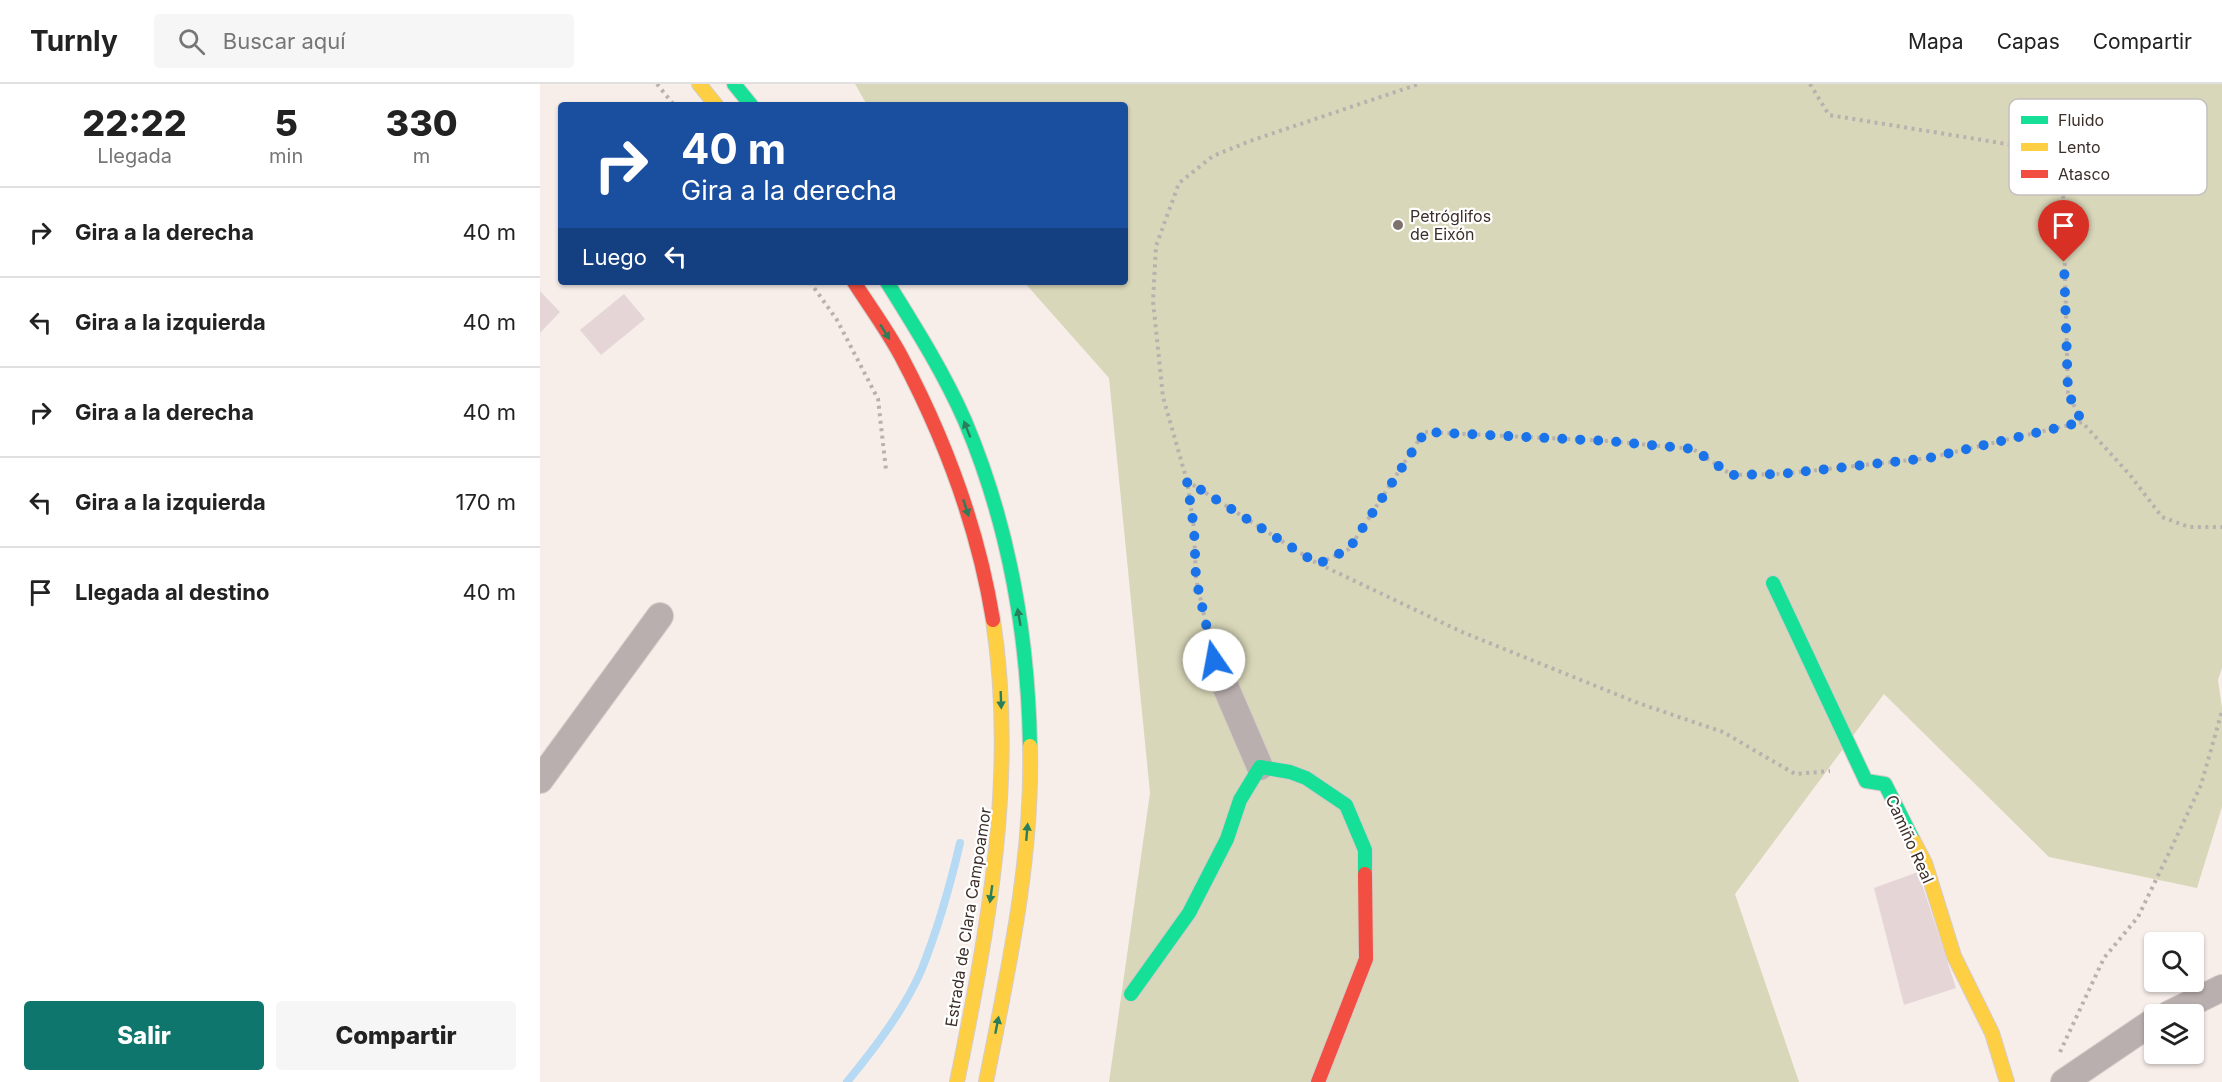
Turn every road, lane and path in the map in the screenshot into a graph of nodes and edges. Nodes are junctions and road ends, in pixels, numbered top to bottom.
1 (657, 84) edge
2 (699, 84) edge
3 (734, 84) edge
4 (1419, 84) edge
5 (1810, 84) edge
6 (672, 102) edge
7 (714, 102) edge
8 (749, 102) edge
9 (2009, 144) edge
10 (2063, 195) edge
11 (812, 285) edge
12 (856, 285) edge
13 (889, 285) edge
14 (2082, 422) junction
15 (886, 470) dead end
16 (1187, 481) junction
17 (2222, 527) edge
18 (1318, 564) junction
19 (1773, 583) dead end
20 (660, 616) dead end
21 (1214, 660) joint
22 (2222, 711) edge
23 (1260, 767) junction
24 (1861, 769) junction
25 (540, 780) edge
26 (2222, 988) edge
27 (1131, 994) dead end
28 (2189, 1004) edge
29 (2144, 1028) edge
30 (2060, 1053) dead end
31 (957, 1082) edge
32 (986, 1082) edge
33 (1318, 1082) edge
34 (2007, 1082) edge
35 (2064, 1082) edge

1 - 6 path
2 - 7 main road
3 - 8 main road
4 - 16 path
5 - 9 path
10 - 14 path
11 - 15 path
12 -> 31 main road, Estrada de Clara Campoamor
32 -> 13 main road
14 - 17 path
14 - 18 path
16 - 18 path
16 - 21 path
18 - 24 path
19 - 24 main road
20 - 25 street
21 - 23 street
22 - 30 path
23 - 27 main road
23 - 33 main road
24 - 34 main road, Camiño Real
26 - 28 street
29 - 35 street

